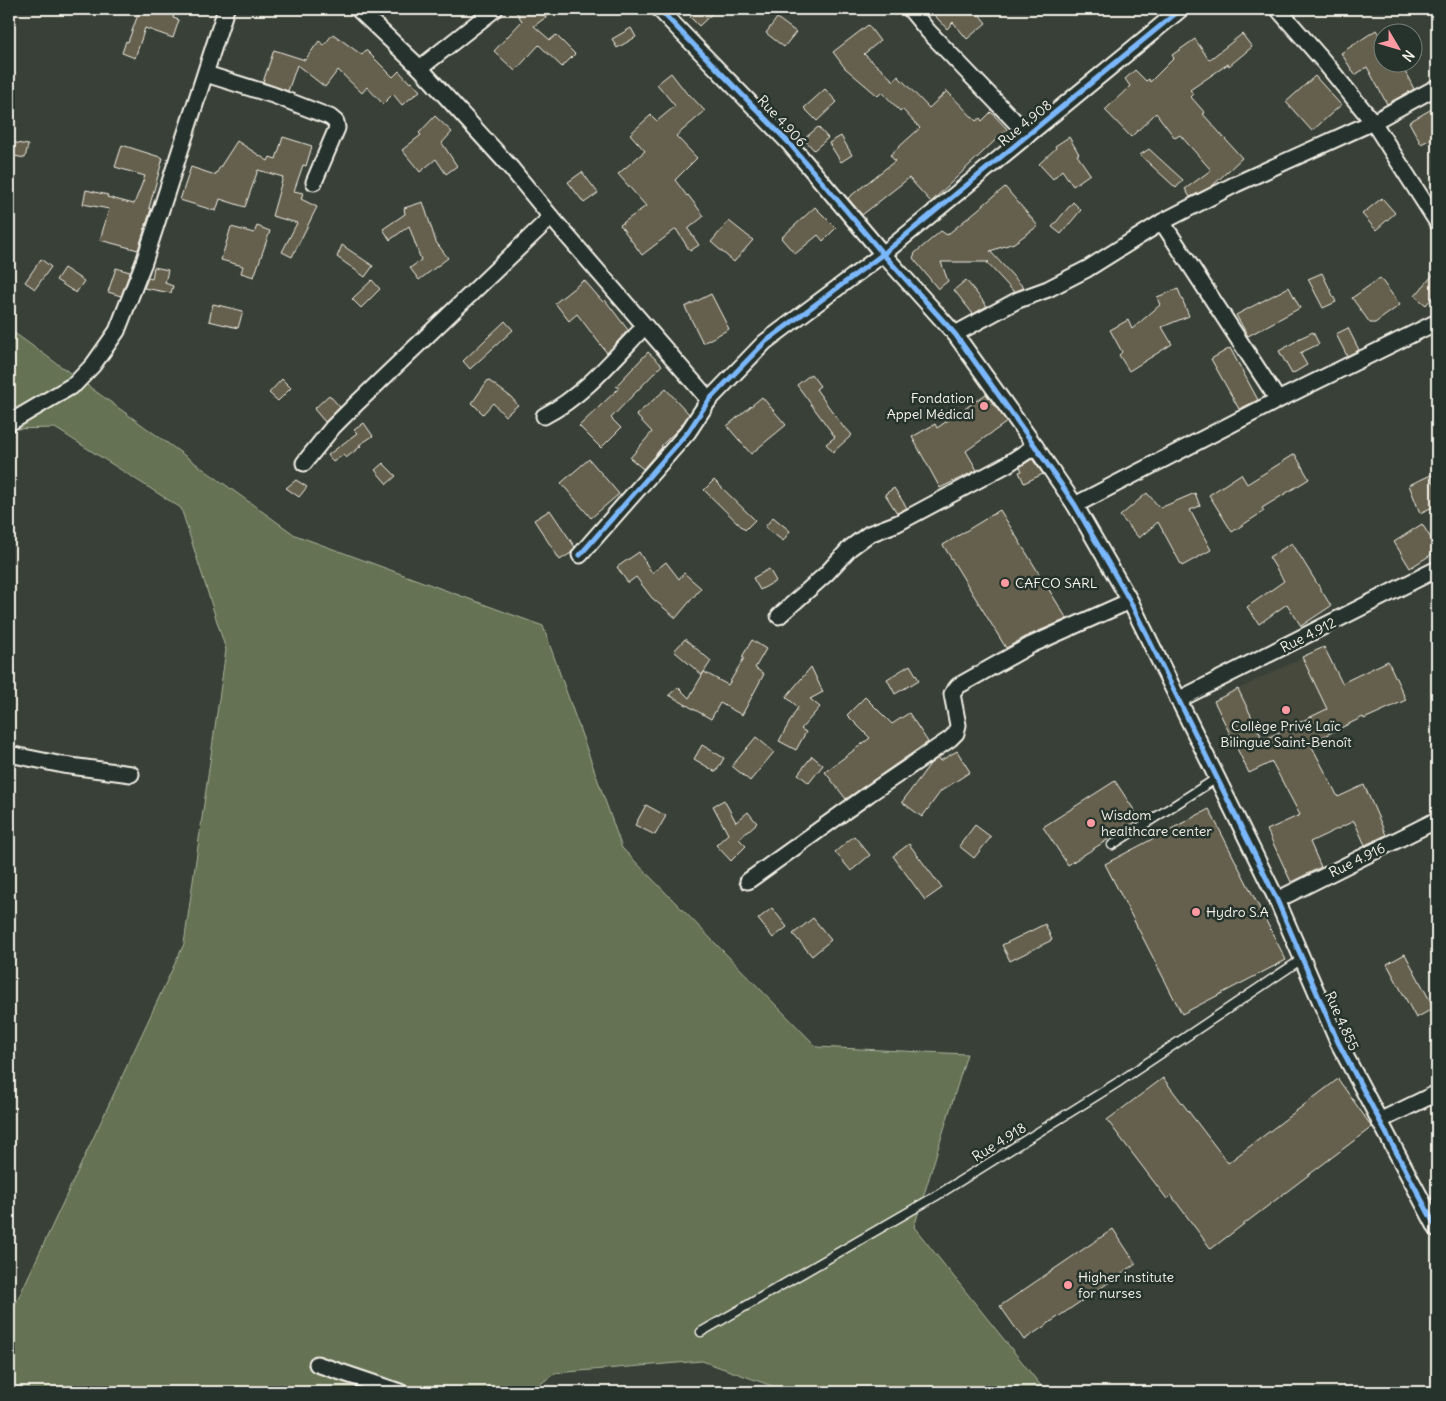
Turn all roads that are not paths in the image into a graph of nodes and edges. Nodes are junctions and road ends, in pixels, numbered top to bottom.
1 (226, 9) edge
2 (358, 9) edge
3 (495, 9) edge
4 (659, 9) edge
5 (910, 9) edge
6 (1180, 9) edge
7 (1278, 9) edge
8 (420, 68) junction
9 (206, 74) junction
10 (1437, 87) edge
11 (1373, 122) junction
12 (1028, 136) junction
13 (314, 182) dead end
14 (551, 217) junction
15 (1162, 222) junction
16 (1437, 222) edge
17 (883, 254) junction
18 (1437, 322) edge
19 (645, 326) junction
20 (955, 334) junction
21 (708, 400) junction
22 (1278, 400) junction
23 (544, 416) dead end
24 (9, 423) edge
25 (1035, 446) junction
26 (304, 463) dead end
27 (1075, 505) junction
28 (580, 555) dead end
29 (1437, 569) edge
30 (1130, 601) junction
31 (779, 616) dead end
32 (1178, 700) junction
33 (9, 754) edge
34 (131, 774) dead end
35 (1217, 778) junction
36 (1437, 820) edge
37 (1112, 845) dead end
38 (748, 881) dead end
39 (1277, 900) junction
40 (1302, 959) junction
41 (1437, 1093) edge
42 (1379, 1121) junction
43 (1437, 1229) edge
44 (701, 1332) dead end
45 (317, 1364) dead end
46 (400, 1392) edge

1 - 9 street
2 - 8 street
3 - 8 street
4 - 17 street, Rue 4.906
5 - 12 street
6 - 12 street, Rue 4.908
7 - 11 street
8 - 14 street
9 - 13 street
9 - 24 street
10 - 11 street
11 - 15 street
11 - 16 street
12 - 17 street, Rue 4.908
14 - 19 street
14 - 26 street
15 - 20 street
15 - 22 street
17 - 20 street, Rue 4.906
17 - 21 street, Rue 4.908
18 - 22 street
19 - 21 street
19 - 23 street
20 - 25 street, Rue 4.906
21 - 28 street, Rue 4.908
22 - 27 street
25 - 27 street, Rue 4.906
25 - 31 street
27 - 30 street, Rue 4.855
29 - 32 street, Rue 4.912
30 - 32 street, Rue 4.855
30 - 38 street
32 - 35 street, Rue 4.855
33 - 34 street
35 - 37 lane
35 - 39 street, Rue 4.855
36 - 39 street, Rue 4.916
39 - 40 street, Rue 4.855
40 - 42 street, Rue 4.855
40 - 44 lane, Rue 4.918
41 - 42 street
42 - 43 street, Rue 4.855
45 - 46 street

